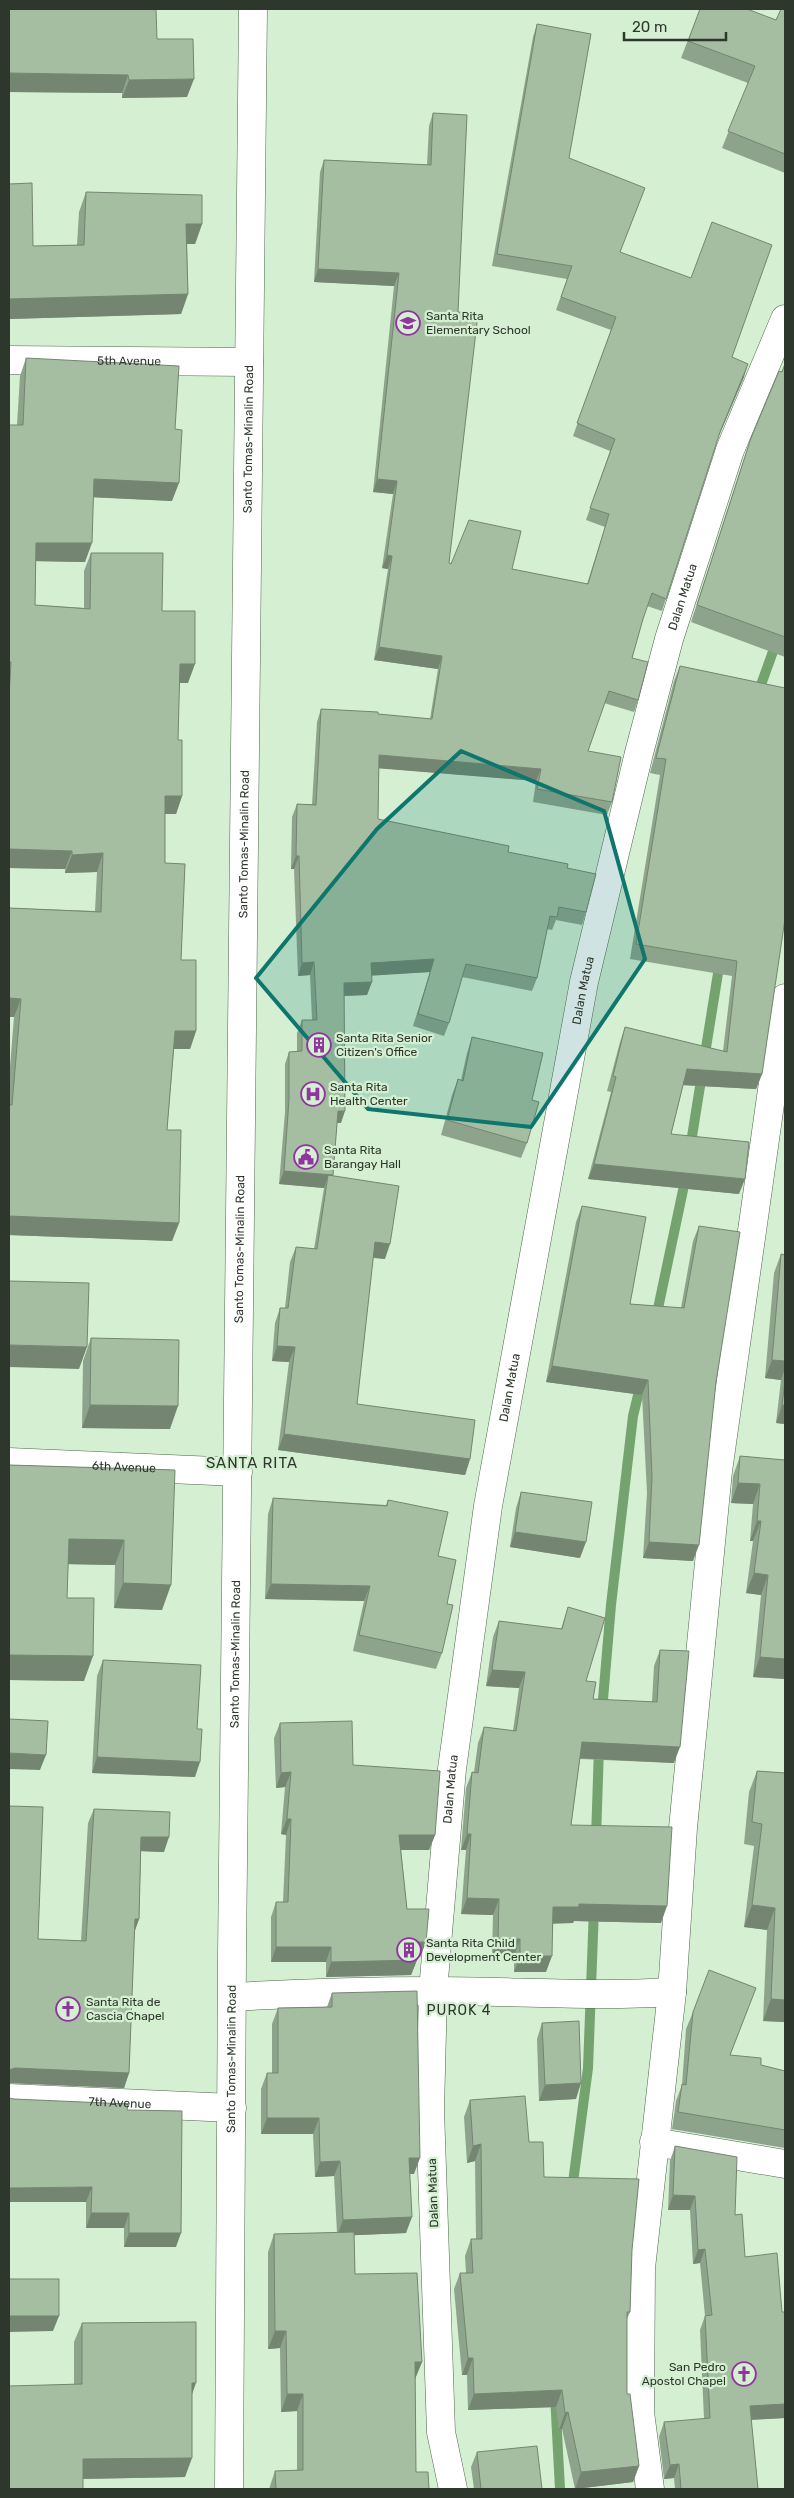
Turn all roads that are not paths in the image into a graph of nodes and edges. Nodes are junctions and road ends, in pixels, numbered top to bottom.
1 (253, 9) edge
2 (785, 319) edge
3 (9, 360) edge
4 (249, 362) junction
5 (785, 998) edge
6 (9, 1462) edge
7 (238, 1472) junction
8 (434, 1991) junction
9 (672, 1992) junction
10 (233, 1996) junction
11 (9, 2098) edge
12 (232, 2108) junction
13 (654, 2142) junction
14 (785, 2164) edge
15 (229, 2489) edge
16 (452, 2489) edge
17 (650, 2489) edge

1 - 4 street, Santo Tomas-Minalin Road
2 - 8 street, Dalan Matua
3 - 4 street, 5th Avenue
4 - 7 street, Santo Tomas-Minalin Road
5 - 9 street
6 - 7 street, 6th Avenue
7 - 10 street, Santo Tomas-Minalin Road
8 - 9 street
8 - 10 street
8 - 16 street, Dalan Matua
9 - 13 street
10 - 12 street, Santo Tomas-Minalin Road
11 - 12 street, 7th Avenue
12 - 15 street, Santo Tomas-Minalin Road
13 - 14 street
13 - 17 street

